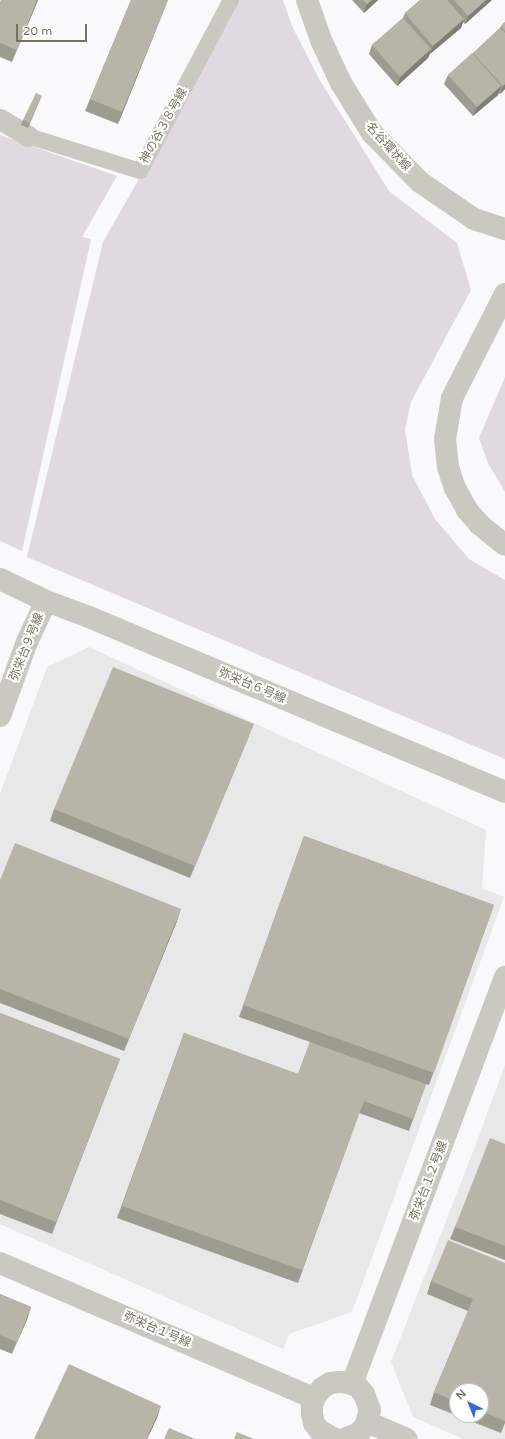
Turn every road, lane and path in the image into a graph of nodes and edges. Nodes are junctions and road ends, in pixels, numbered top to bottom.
1 (231, 0) edge
2 (306, 0) edge
3 (0, 119) edge
4 (28, 136) joint
5 (505, 229) edge
6 (505, 294) edge
7 (505, 545) edge
8 (0, 579) edge
9 (46, 601) junction
10 (0, 716) edge
11 (505, 792) edge
12 (505, 977) edge
13 (0, 1263) edge
14 (352, 1384) junction
15 (314, 1398) junction
16 (367, 1422) junction
17 (335, 1439) edge
18 (407, 1439) edge

1 - 4 street, 神の谷３８号線
2 - 5 street, 名谷環状線
3 - 4 street
6 - 7 street
8 - 9 street, 弥栄台６号線
9 - 10 street, 弥栄台９号線
9 - 11 street, 弥栄台６号線
12 - 14 street, 弥栄台１２号線
13 - 15 street, 弥栄台１号線
14 - 15 street
14 - 16 street
15 - 17 street
16 - 17 street
16 - 18 street

